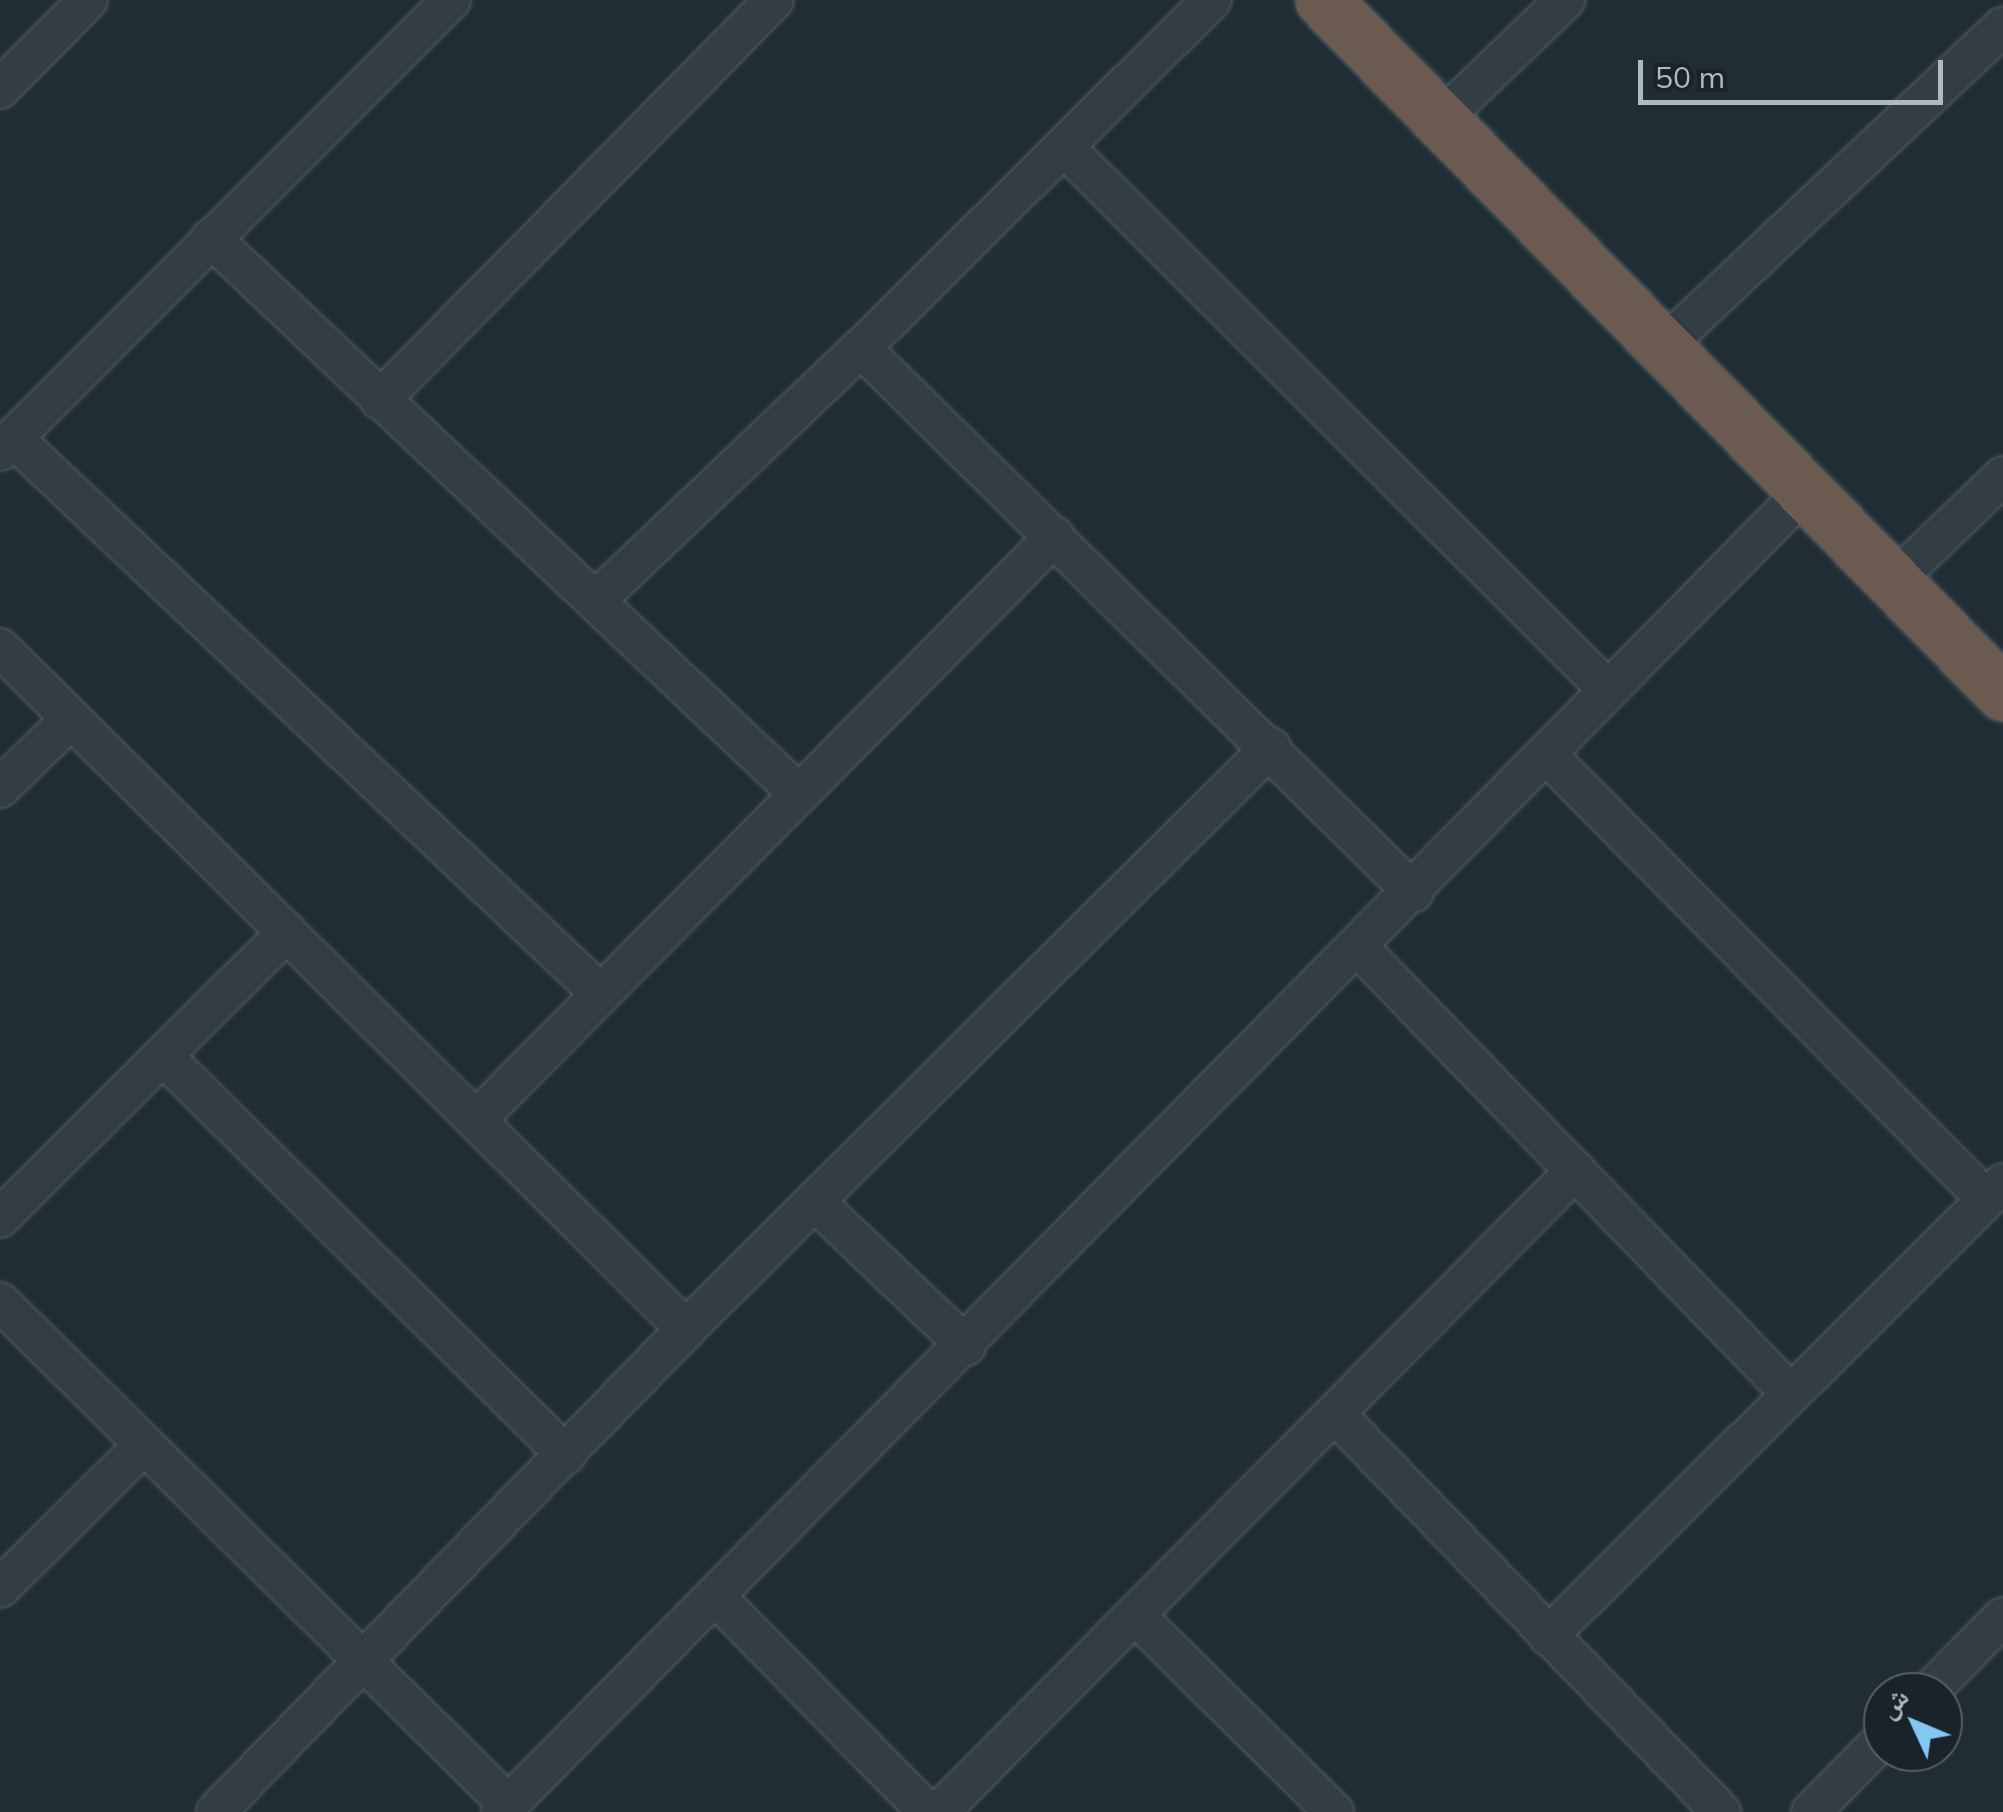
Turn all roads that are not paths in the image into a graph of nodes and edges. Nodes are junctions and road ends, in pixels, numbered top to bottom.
1 (88, 0) edge
2 (774, 0) edge
3 (1211, 0) edge
4 (1323, 0) edge
5 (1565, 0) edge
6 (430, 7) edge
7 (2003, 28) edge
8 (0, 89) edge
9 (1439, 121) junction
10 (1066, 148) junction
11 (212, 238) junction
12 (1663, 347) junction
13 (861, 348) junction
14 (380, 400) junction
15 (7, 444) edge
16 (2003, 476) edge
17 (1804, 492) junction
18 (1055, 536) junction
19 (1894, 581) junction
20 (595, 600) junction
21 (0, 648) edge
22 (1607, 689) junction
23 (2003, 693) edge
24 (71, 718) junction
25 (1271, 747) junction
26 (1546, 754) junction
27 (0, 788) edge
28 (798, 793) junction
29 (1414, 893) junction
30 (287, 932) junction
31 (1358, 947) junction
32 (601, 994) junction
33 (165, 1058) junction
34 (476, 1120) junction
35 (1576, 1170) junction
36 (1994, 1191) edge
37 (814, 1201) junction
38 (0, 1218) edge
39 (0, 1302) edge
40 (686, 1329) junction
41 (966, 1346) junction
42 (1791, 1394) junction
43 (1337, 1416) junction
44 (143, 1446) junction
45 (566, 1455) junction
46 (0, 1588) edge
47 (717, 1598) junction
48 (1137, 1616) junction
49 (2002, 1619) edge
50 (1548, 1636) junction
51 (363, 1663) junction
52 (1949, 1672) edge
53 (1863, 1759) edge
54 (504, 1808) edge
55 (216, 1812) edge
56 (928, 1812) edge
57 (939, 1812) edge
58 (1334, 1812) edge
59 (1721, 1812) edge
60 (1811, 1812) edge

1 - 8 street
2 - 14 street
3 - 10 street
4 - 9 highway
5 - 9 street
6 - 11 street
7 - 12 street
9 - 12 highway
10 - 13 street
10 - 22 street
11 - 14 street
11 - 15 street
12 - 17 highway
13 - 18 street
13 - 20 street
14 - 20 street
15 - 32 street
16 - 19 street
17 - 19 highway
17 - 22 street
18 - 25 street
18 - 28 street
19 - 23 highway
20 - 28 street
21 - 24 street
22 - 26 street
24 - 27 street
24 - 30 street
25 - 29 street
25 - 37 street
26 - 29 street
26 - 36 street
28 - 32 street
29 - 31 street
30 - 33 street
30 - 34 street
31 - 35 street
31 - 41 street
32 - 34 street
33 - 38 street
33 - 45 street
34 - 40 street
35 - 42 street
35 - 43 street
36 - 42 street
37 - 40 street
37 - 41 street
39 - 44 street
40 - 45 street
41 - 47 street
42 - 50 street
43 - 48 street
43 - 50 street
44 - 46 street
44 - 51 street
45 - 51 street
47 - 54 street
47 - 56 street
48 - 57 street
48 - 58 street
49 - 52 street
50 - 59 street
51 - 54 street
51 - 55 street
53 - 60 street

